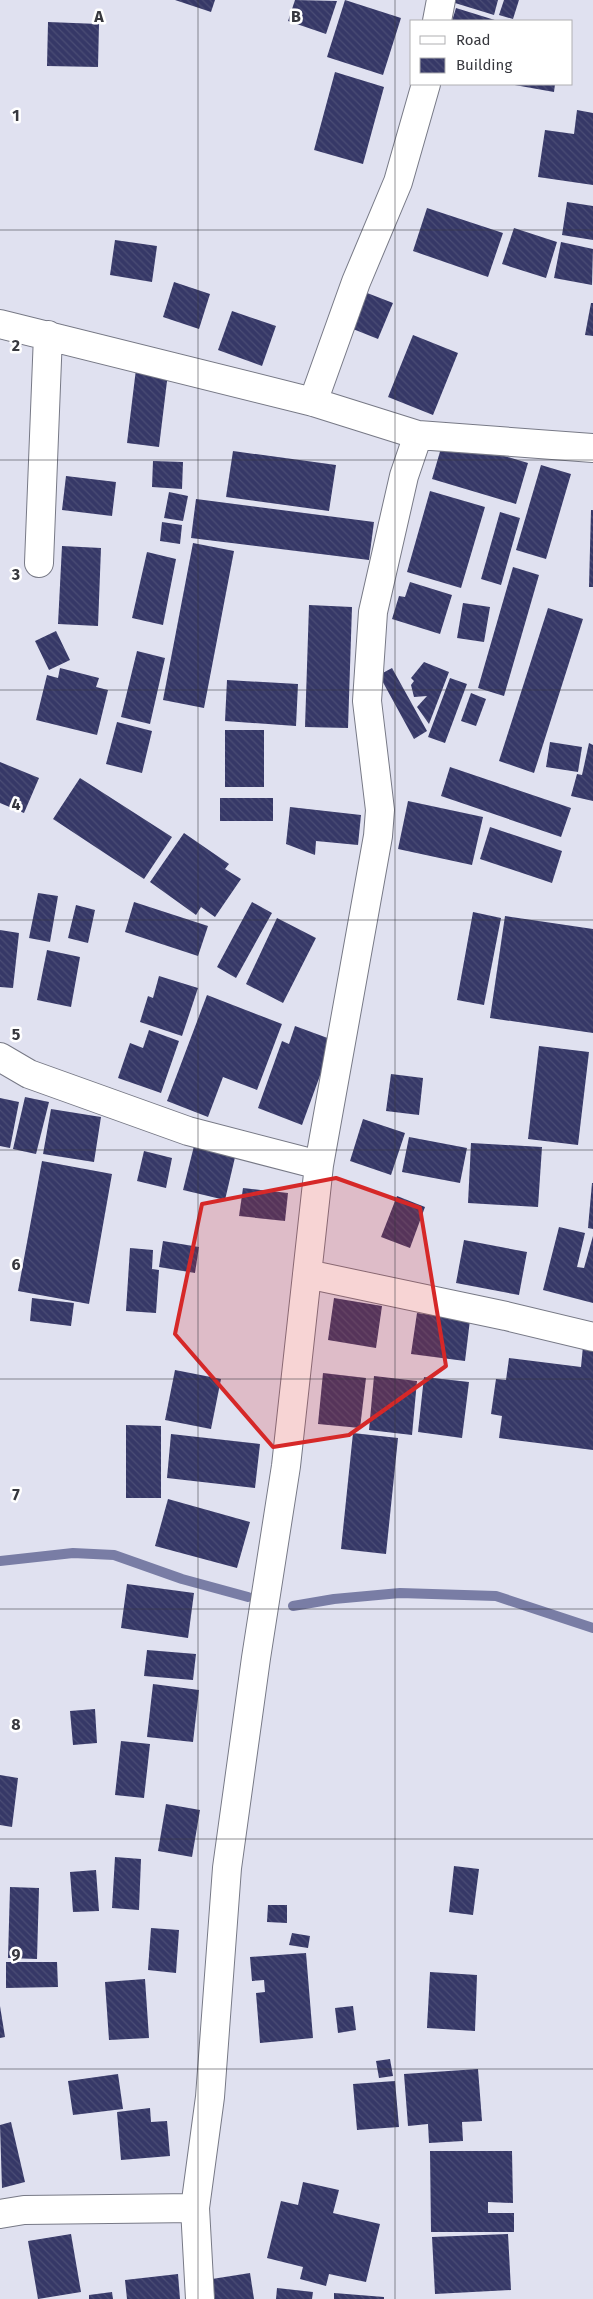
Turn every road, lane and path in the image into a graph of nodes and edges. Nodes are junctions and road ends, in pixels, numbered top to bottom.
1 (441, 0) edge
2 (437, 20) edge
3 (426, 85) edge
4 (0, 324) edge
5 (48, 335) junction
6 (313, 402) junction
7 (418, 435) junction
8 (593, 448) edge
9 (39, 563) dead end
10 (0, 1057) edge
11 (319, 1165) junction
12 (307, 1274) junction
13 (593, 1337) edge
14 (195, 2208) junction
15 (0, 2214) edge
16 (200, 2299) edge

1 - 2 street
3 - 6 street
4 - 5 street
5 - 6 street
5 - 9 street
6 - 7 street
7 - 8 street
7 - 11 street
10 - 11 street
11 - 12 street
12 - 13 street
12 - 14 street
14 - 15 street
14 - 16 street

